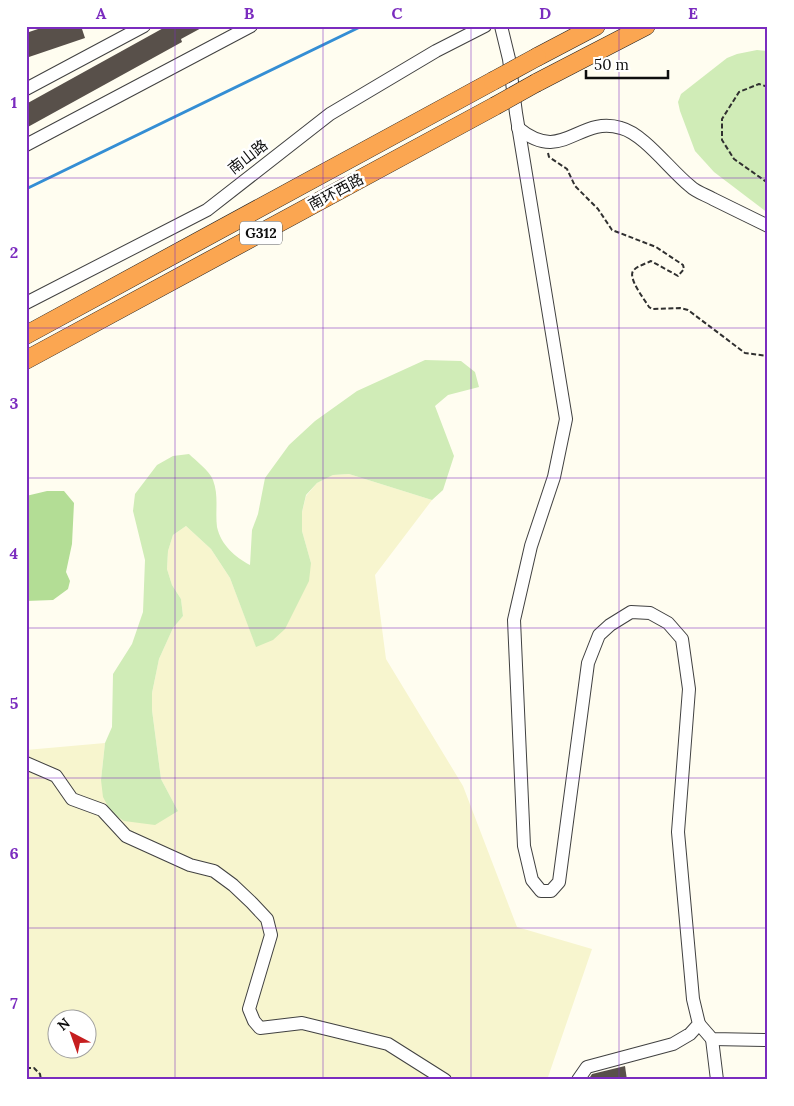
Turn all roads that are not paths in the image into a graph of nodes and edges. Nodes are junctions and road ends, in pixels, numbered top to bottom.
1 (144, 26) edge
2 (251, 26) edge
3 (485, 26) edge
4 (501, 26) edge
5 (596, 26) edge
6 (646, 26) edge
7 (26, 89) edge
8 (518, 128) junction
9 (26, 145) edge
10 (768, 226) edge
11 (26, 303) edge
12 (26, 335) edge
13 (26, 360) edge
14 (26, 763) edge
15 (699, 1024) junction
16 (712, 1039) junction
17 (768, 1040) edge
18 (445, 1080) edge
19 (578, 1080) edge
20 (718, 1080) edge

1 - 7 street
2 - 9 street
3 - 11 street, 南山路
4 - 8 street
5 - 12 highway, 南环西路 / G312, bridge
6 - 13 highway, 南环西路 / G312, bridge
8 - 10 street
8 - 15 street
14 - 18 street
15 - 16 street
15 - 19 street
16 - 17 street
16 - 20 street

